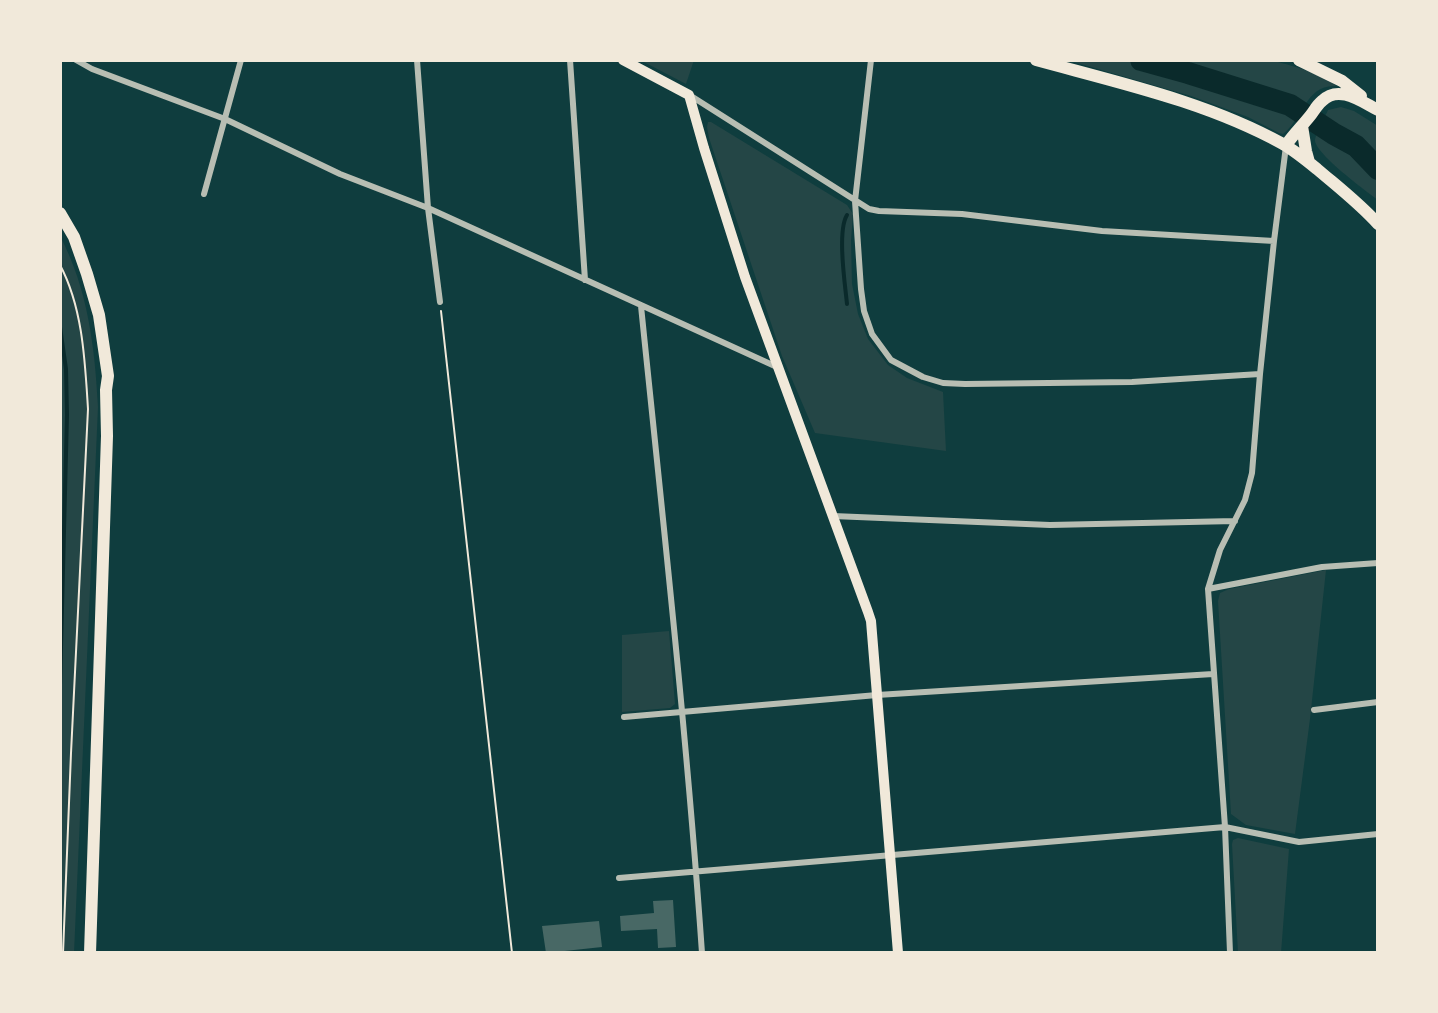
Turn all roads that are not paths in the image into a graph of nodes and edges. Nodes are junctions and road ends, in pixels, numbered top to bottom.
1 (76, 60) edge
2 (241, 60) edge
3 (417, 60) edge
4 (570, 60) edge
5 (622, 60) edge
6 (871, 60) edge
7 (1036, 60) edge
8 (1299, 60) edge
9 (689, 95) junction
10 (1378, 110) edge
11 (225, 119) junction
12 (1302, 126) junction
13 (1286, 145) junction
14 (1310, 162) junction
15 (204, 194) dead end
16 (855, 201) junction
17 (428, 208) junction
18 (60, 213) edge
19 (1378, 224) edge
20 (1274, 241) junction
21 (585, 280) junction
22 (440, 302) road end
23 (641, 306) junction
24 (777, 367) junction
25 (1260, 374) junction
26 (833, 516) junction
27 (1235, 521) junction
28 (1378, 562) edge
29 (1208, 590) junction
30 (1213, 674) junction
31 (877, 695) junction
32 (1378, 702) edge
33 (1314, 710) dead end
34 (682, 711) junction
35 (624, 717) dead end
36 (1225, 827) junction
37 (1378, 834) edge
38 (891, 856) junction
39 (696, 872) junction
40 (619, 878) dead end
41 (90, 953) edge
42 (702, 953) edge
43 (898, 953) edge
44 (1230, 953) edge

1 - 11 street
2 - 11 street
3 - 17 street
4 - 21 street
5 - 9 main road
6 - 16 street
7 - 13 main road
8 - 10 main road
9 - 16 street
9 - 24 main road
10 - 12 main road
11 - 15 street
11 - 17 street
12 - 13 main road
12 - 14 main road
13 - 14 main road
13 - 20 street
14 - 19 main road
16 - 20 street
16 - 25 street
17 - 21 street
17 - 22 street
18 - 41 main road
20 - 25 street
21 - 23 street
23 - 24 street
23 - 34 street
24 - 26 main road
25 - 27 street
26 - 27 street
26 - 31 main road
27 - 29 street
28 - 29 street
29 - 30 street
30 - 31 street
30 - 36 street
31 - 34 street
31 - 38 main road
32 - 33 street
34 - 35 street
34 - 39 street
36 - 37 street
36 - 38 street
36 - 44 street
38 - 39 street
38 - 43 main road
39 - 40 street
39 - 42 street

